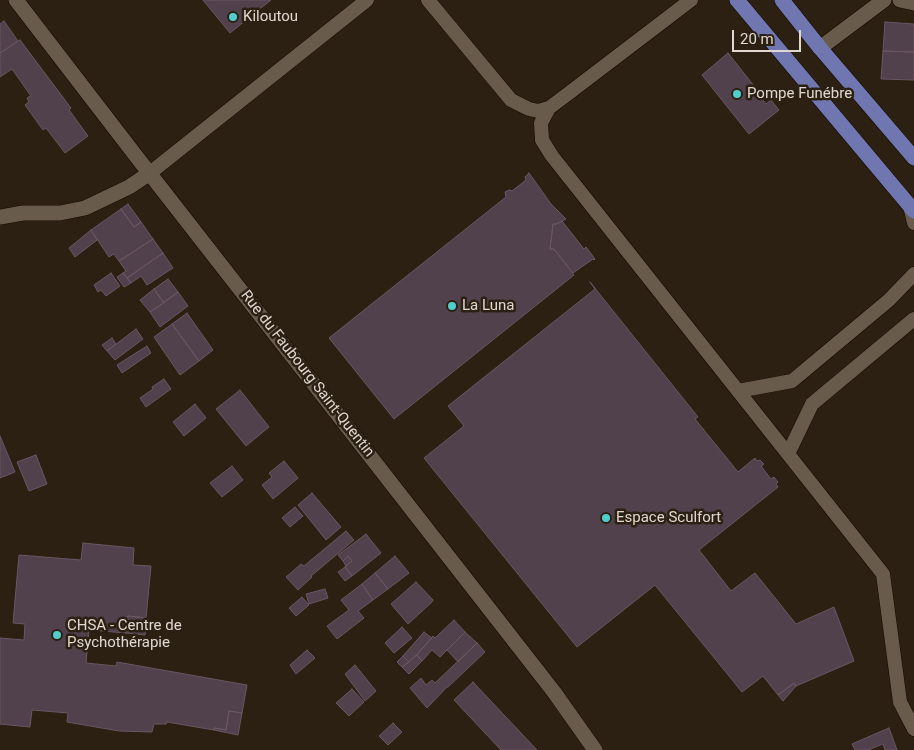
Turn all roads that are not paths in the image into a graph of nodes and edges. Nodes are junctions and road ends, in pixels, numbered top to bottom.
1 (16, 0) edge
2 (367, 0) edge
3 (428, 0) edge
4 (691, 0) edge
5 (737, 0) edge
6 (782, 0) edge
7 (884, 0) edge
8 (900, 0) edge
9 (914, 2) edge
10 (820, 48) junction
11 (549, 108) junction
12 (914, 158) edge
13 (150, 173) junction
14 (912, 208) edge
15 (0, 216) edge
16 (914, 223) edge
17 (914, 274) edge
18 (914, 319) edge
19 (738, 391) junction
20 (788, 454) junction
21 (914, 729) edge
22 (595, 750) edge

1 - 13 street, Rue du Faubourg Saint-Quentin
2 - 13 lane
3 - 11 lane
4 - 11 lane
5 - 14 main road
6 - 10 main road
7 - 10 street
8 - 9 street
10 - 12 main road
11 - 19 lane
13 - 15 street
13 - 22 street, Rue du Faubourg Saint-Quentin
14 - 16 lane
17 - 19 lane
18 - 20 lane
19 - 20 lane
20 - 21 lane

